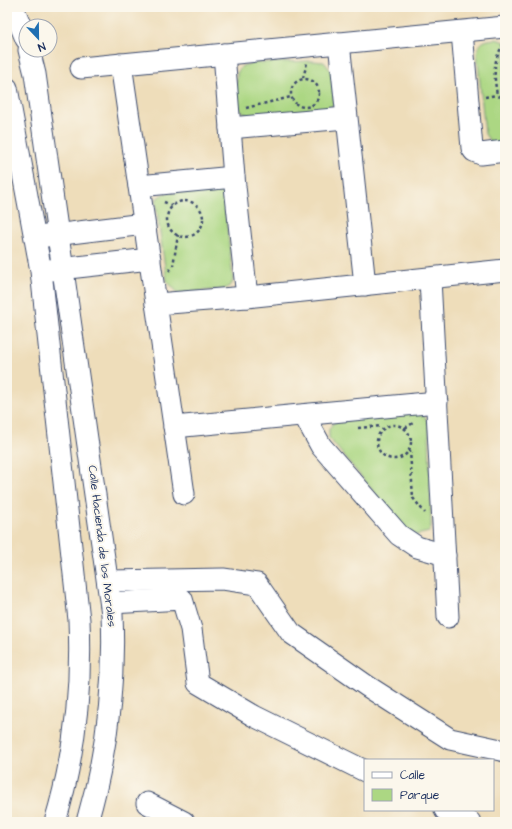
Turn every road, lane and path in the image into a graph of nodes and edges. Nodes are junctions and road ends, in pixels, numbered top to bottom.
1 (13, 7) edge
2 (18, 19) edge
3 (505, 27) edge
4 (462, 32) junction
5 (339, 43) junction
6 (505, 43) edge
7 (224, 54) junction
8 (31, 58) edge
9 (313, 60) dead end
10 (300, 61) dead end
11 (307, 61) junction
12 (121, 64) junction
13 (82, 68) dead end
14 (303, 78) junction
15 (7, 88) edge
16 (497, 95) junction
17 (291, 97) junction
18 (481, 98) dead end
19 (505, 101) edge
20 (244, 109) dead end
21 (346, 118) junction
22 (230, 128) junction
23 (505, 151) edge
24 (234, 177) junction
25 (139, 186) junction
26 (144, 224) junction
27 (58, 234) junction
28 (178, 235) junction
29 (35, 237) junction
30 (157, 263) junction
31 (63, 268) junction
32 (505, 270) edge
33 (41, 271) junction
34 (430, 279) junction
35 (364, 285) junction
36 (248, 297) junction
37 (156, 304) junction
38 (437, 402) junction
39 (304, 415) junction
40 (174, 427) junction
41 (410, 449) junction
42 (184, 494) dead end
43 (426, 516) dead end
44 (445, 555) junction
45 (109, 581) junction
46 (111, 602) junction
47 (448, 617) dead end
48 (505, 751) edge
49 (364, 770) edge
50 (147, 802) dead end
51 (448, 811) edge
52 (176, 820) edge
53 (55, 822) edge
54 (87, 822) edge
55 (470, 822) edge

1 - 2 street
3 - 4 street
4 - 5 street
4 - 23 street
5 - 7 street
5 - 21 street
6 - 16 path
7 - 12 street
7 - 22 street
8 - 27 street, Calle Hacienda de los Morales
9 - 11 path
10 - 11 path
11 - 14 path
12 - 13 street
12 - 25 street
14 - 17 path
14 - 17 path
15 - 29 street
16 - 18 path
16 - 19 path
17 - 20 path
21 - 22 street
21 - 35 street
22 - 24 street
24 - 25 street
24 - 36 street
25 - 26 street
26 - 27 street
26 - 30 street
27 - 29 street
27 - 31 street, Calle Hacienda de los Morales
28 - 28 path
28 - 30 path
29 - 33 street
30 - 31 street
30 - 37 street
31 - 33 street
31 - 45 street, Calle Hacienda de los Morales
32 - 34 street
33 - 53 street
34 - 35 street
34 - 38 street
35 - 36 street
36 - 37 street
37 - 40 street
38 - 39 street
38 - 44 street
39 - 40 street
39 - 44 street
40 - 42 street
41 - 41 path
41 - 43 path
44 - 47 street
45 - 46 street, Calle Hacienda de los Morales
45 - 48 street
46 - 49 street
46 - 54 street, Calle Hacienda de los Morales
50 - 52 street
51 - 55 street

